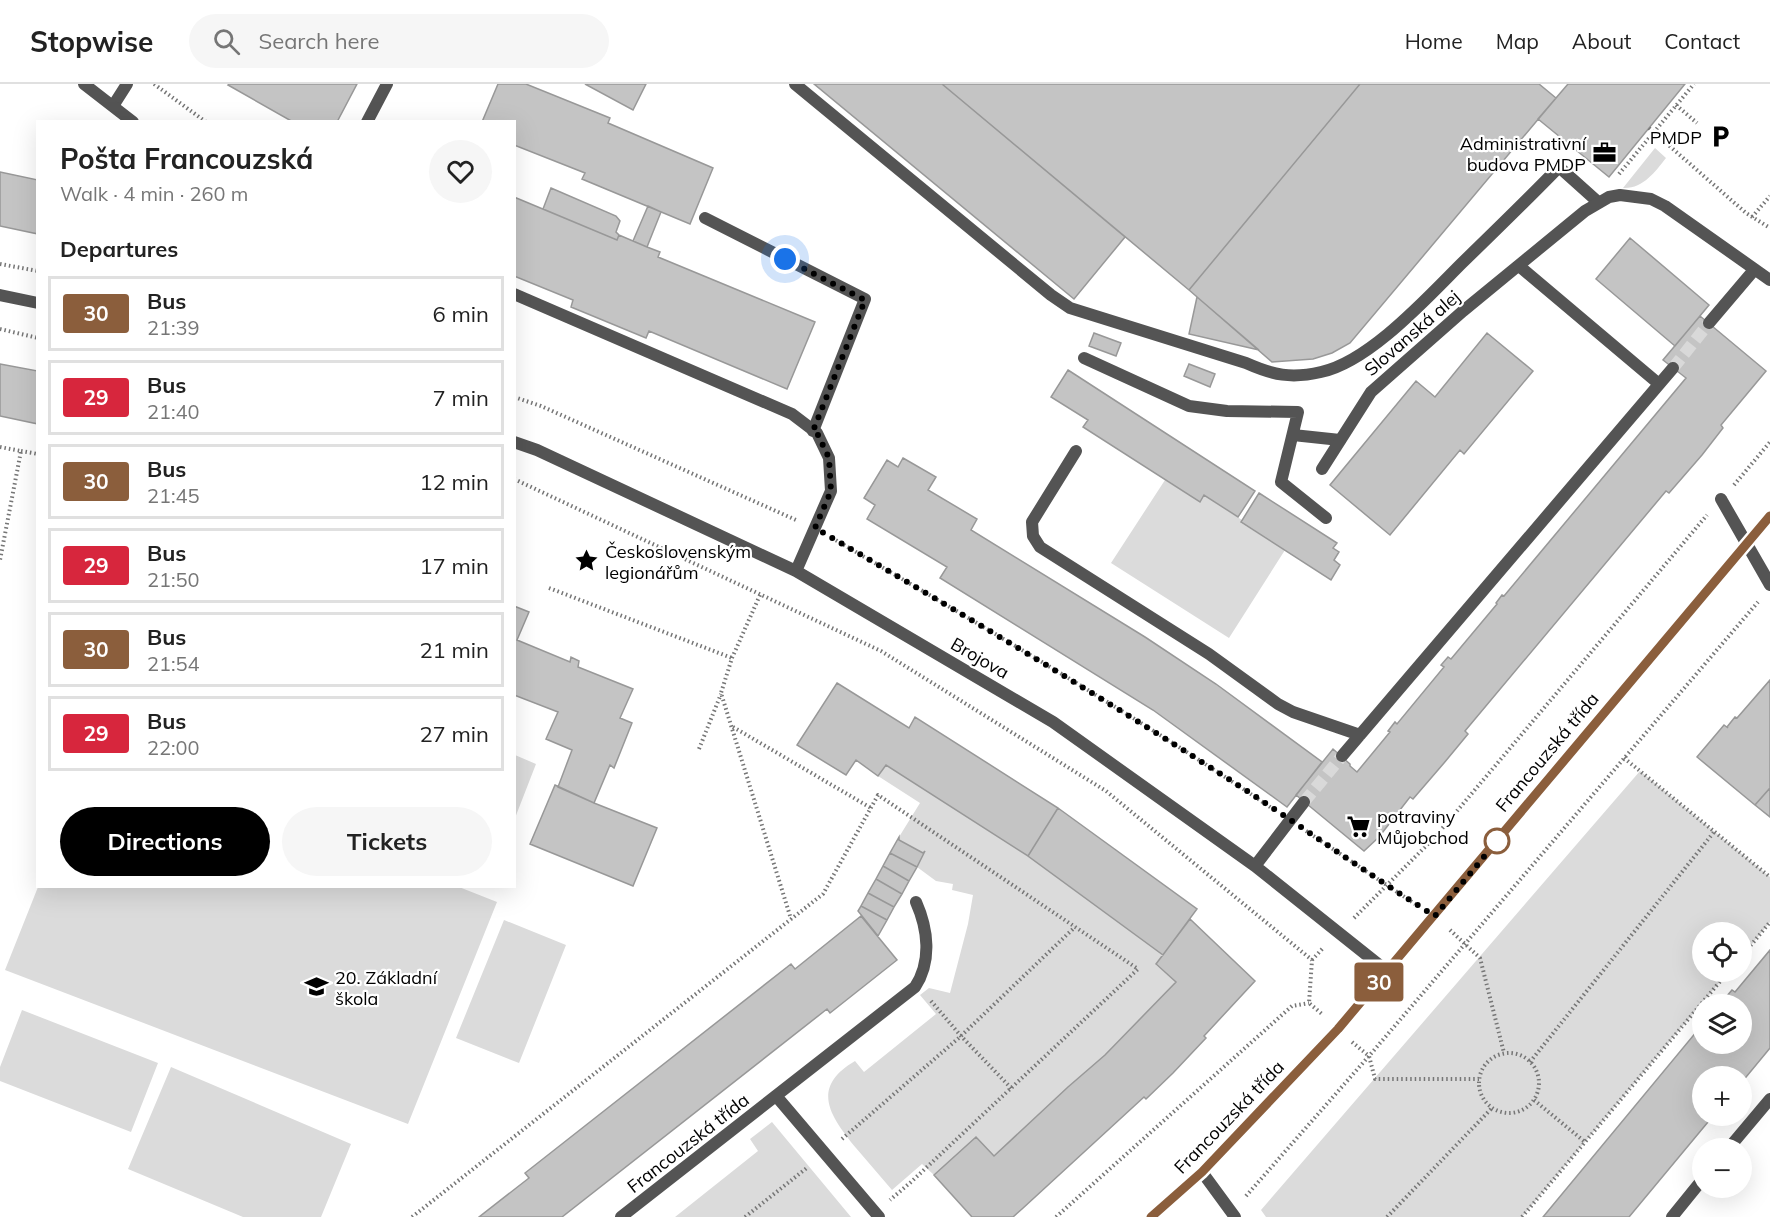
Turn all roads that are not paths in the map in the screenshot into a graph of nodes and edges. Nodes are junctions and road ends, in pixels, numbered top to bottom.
1 (84, 84) edge
2 (127, 84) edge
3 (387, 84) edge
4 (795, 84) edge
5 (113, 106) junction
6 (130, 120) edge
7 (368, 120) edge
8 (1603, 199) junction
9 (705, 218) dead end
10 (1519, 266) junction
11 (1755, 270) junction
12 (1770, 280) edge
13 (0, 295) edge
14 (516, 295) edge
15 (36, 303) edge
16 (1709, 323) tunnel mouth
17 (1084, 358) dead end
18 (1673, 368) tunnel mouth
19 (1659, 384) junction
20 (813, 431) junction
21 (1293, 435) junction
22 (1340, 440) junction
23 (516, 443) edge
24 (1076, 451) dead end
25 (1322, 469) dead end
26 (1721, 499) road end
27 (1770, 516) edge
28 (1326, 518) dead end
29 (796, 571) junction
30 (1770, 584) edge
31 (1360, 735) junction
32 (1342, 756) tunnel mouth
33 (1304, 802) tunnel mouth
34 (1255, 866) junction
35 (916, 902) dead end
36 (1388, 972) junction
37 (777, 1097) junction
38 (1770, 1098) edge
39 (1737, 1138) edge
40 (1202, 1172) junction
41 (1692, 1192) edge
42 (876, 1214) edge
43 (1232, 1214) edge
44 (621, 1217) edge
45 (1151, 1217) edge
46 (1672, 1217) edge

1 - 5 street
2 - 5 street
3 - 7 street
4 - 8 street
5 - 6 street
8 - 10 street, Slovanská alej
8 - 11 street
9 - 20 street
10 - 19 street
10 - 22 street, Slovanská alej
11 - 12 street
11 - 16 street
13 - 15 street
14 - 20 street
17 - 21 street
18 - 19 street
19 - 31 street
20 - 29 street
21 - 22 street
21 - 28 street
22 - 25 street, Slovanská alej
23 - 29 street, Brojova
24 - 31 street
26 - 30 street
27 - 36 street, Francouzská třída
29 - 34 street, Brojova
31 - 32 street
33 - 34 street
34 - 36 street, Brojova
35 - 37 street, Francouzská třída
36 - 40 street, Francouzská třída
37 - 42 street, Francouzská třída
37 - 44 street, Francouzská třída
38 - 39 street
40 - 43 street
40 - 45 street, Francouzská třída
41 - 46 street

